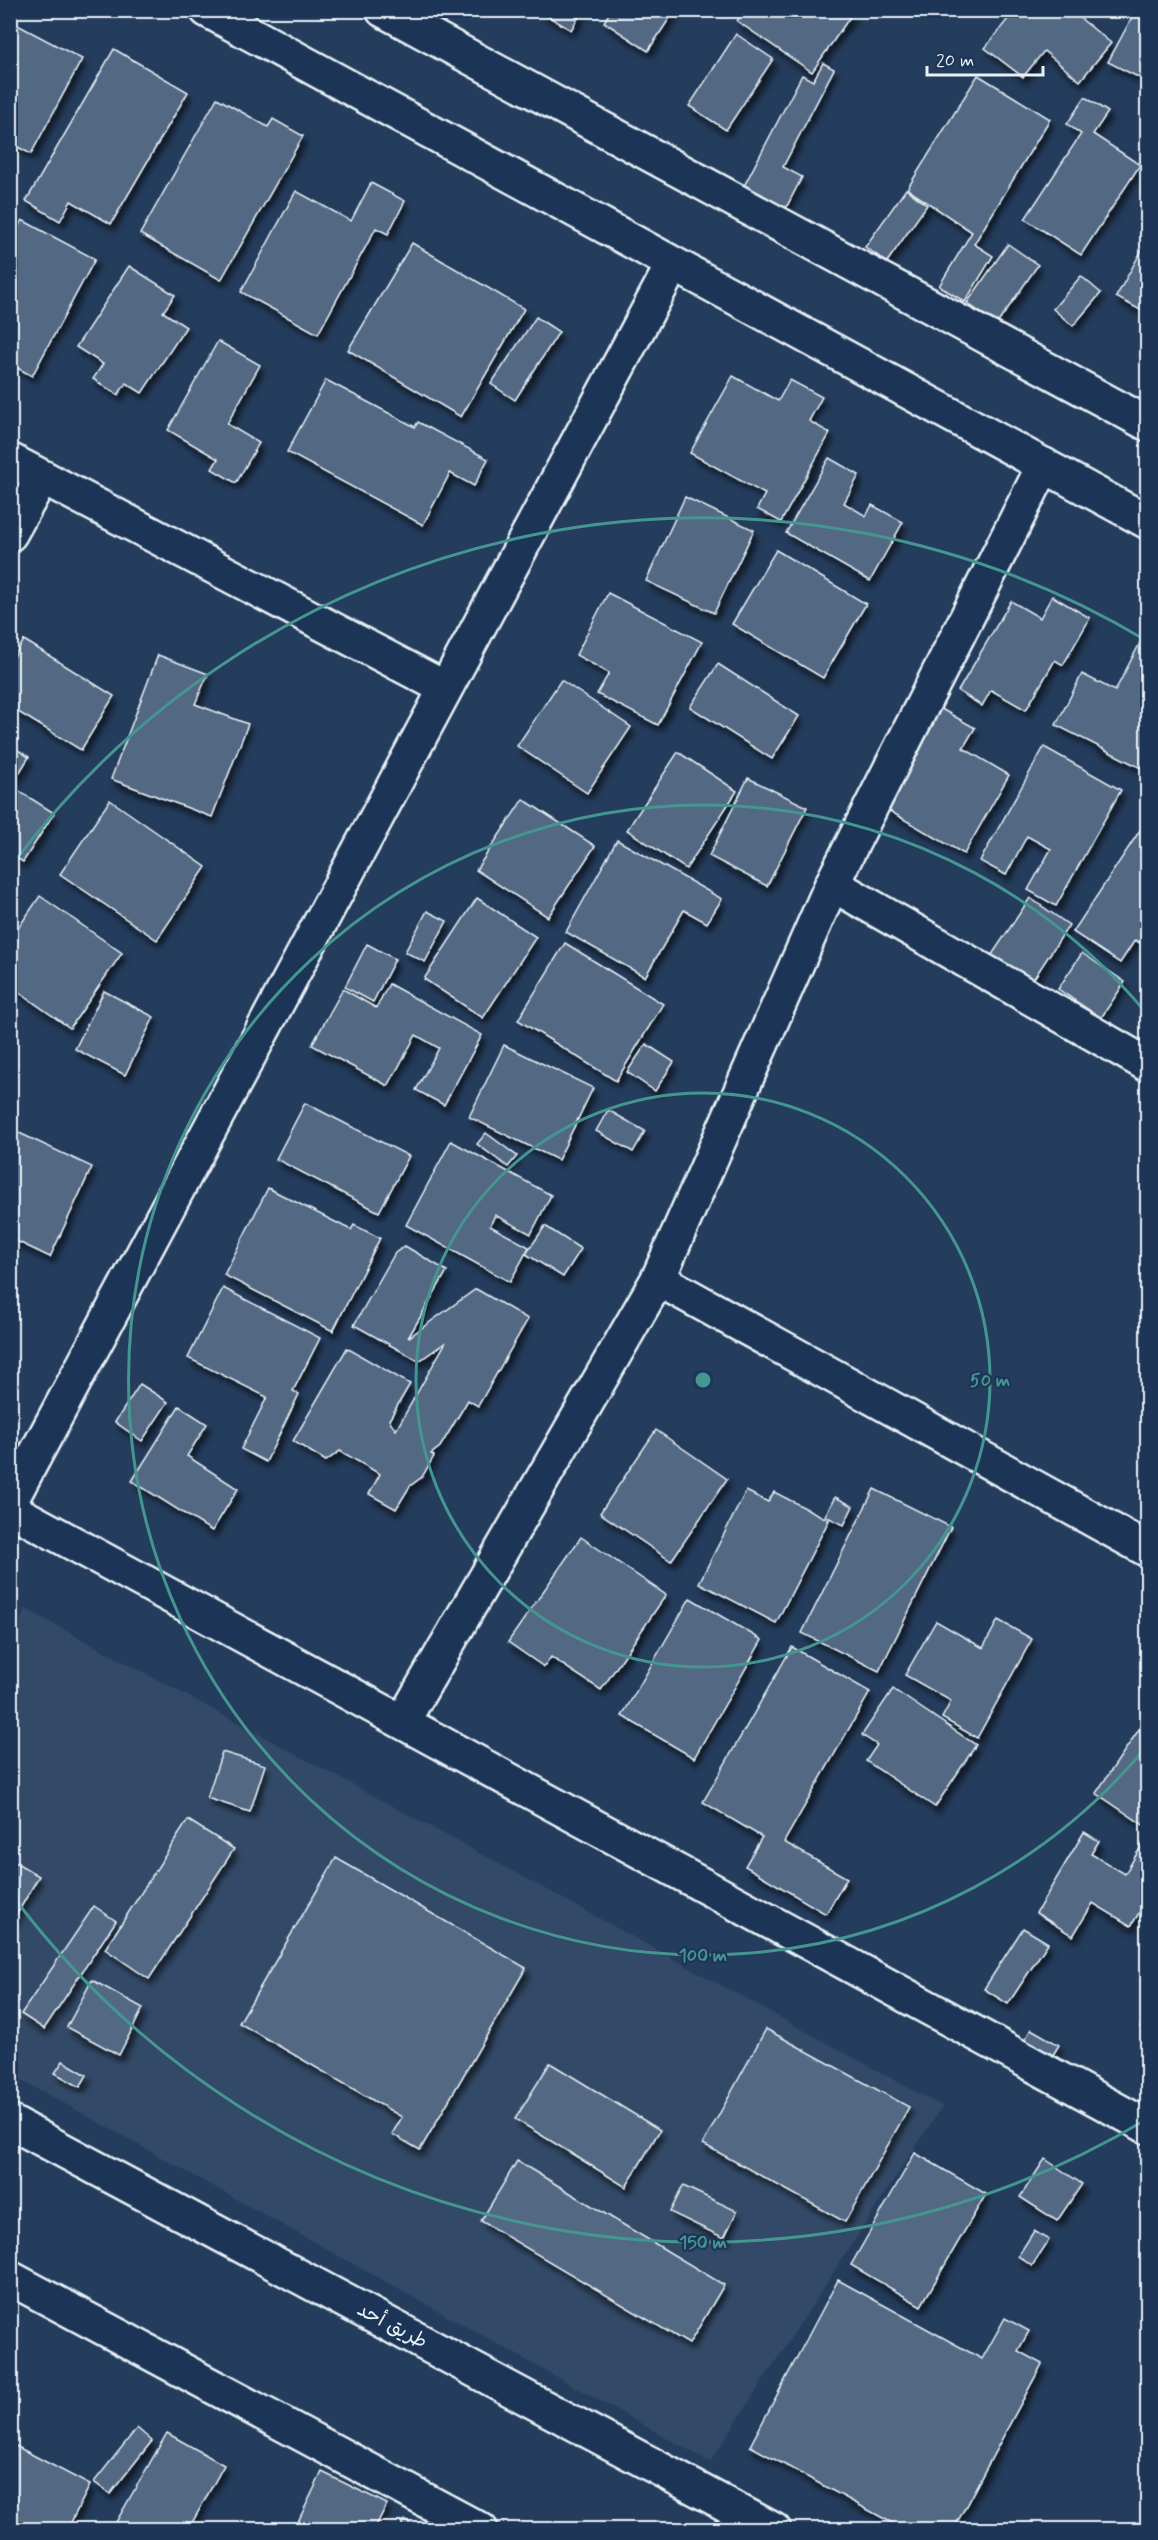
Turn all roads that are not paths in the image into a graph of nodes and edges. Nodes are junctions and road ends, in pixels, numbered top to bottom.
1 (207, 10) edge
2 (383, 10) edge
3 (673, 264) junction
4 (1148, 424) edge
5 (10, 460) edge
6 (1044, 465) junction
7 (42, 477) junction
8 (1148, 522) edge
9 (10, 534) edge
10 (445, 688) junction
11 (832, 884) junction
12 (1148, 1065) edge
13 (658, 1279) junction
14 (10, 1502) edge
15 (10, 1509) edge
16 (1148, 1550) edge
17 (403, 1721) junction
18 (10, 2122) edge
19 (1148, 2127) edge
20 (10, 2278) edge
21 (481, 2529) edge
22 (774, 2529) edge

1 - 3 street
2 - 4 street
3 - 6 street
3 - 10 street
5 - 7 street
6 - 8 street
6 - 11 street
7 - 9 street
7 - 10 street
10 - 14 street
11 - 12 street
11 - 13 street
13 - 16 street
13 - 17 street
15 - 17 street
17 - 19 street
18 - 22 street, طريق أحد
20 - 21 street

